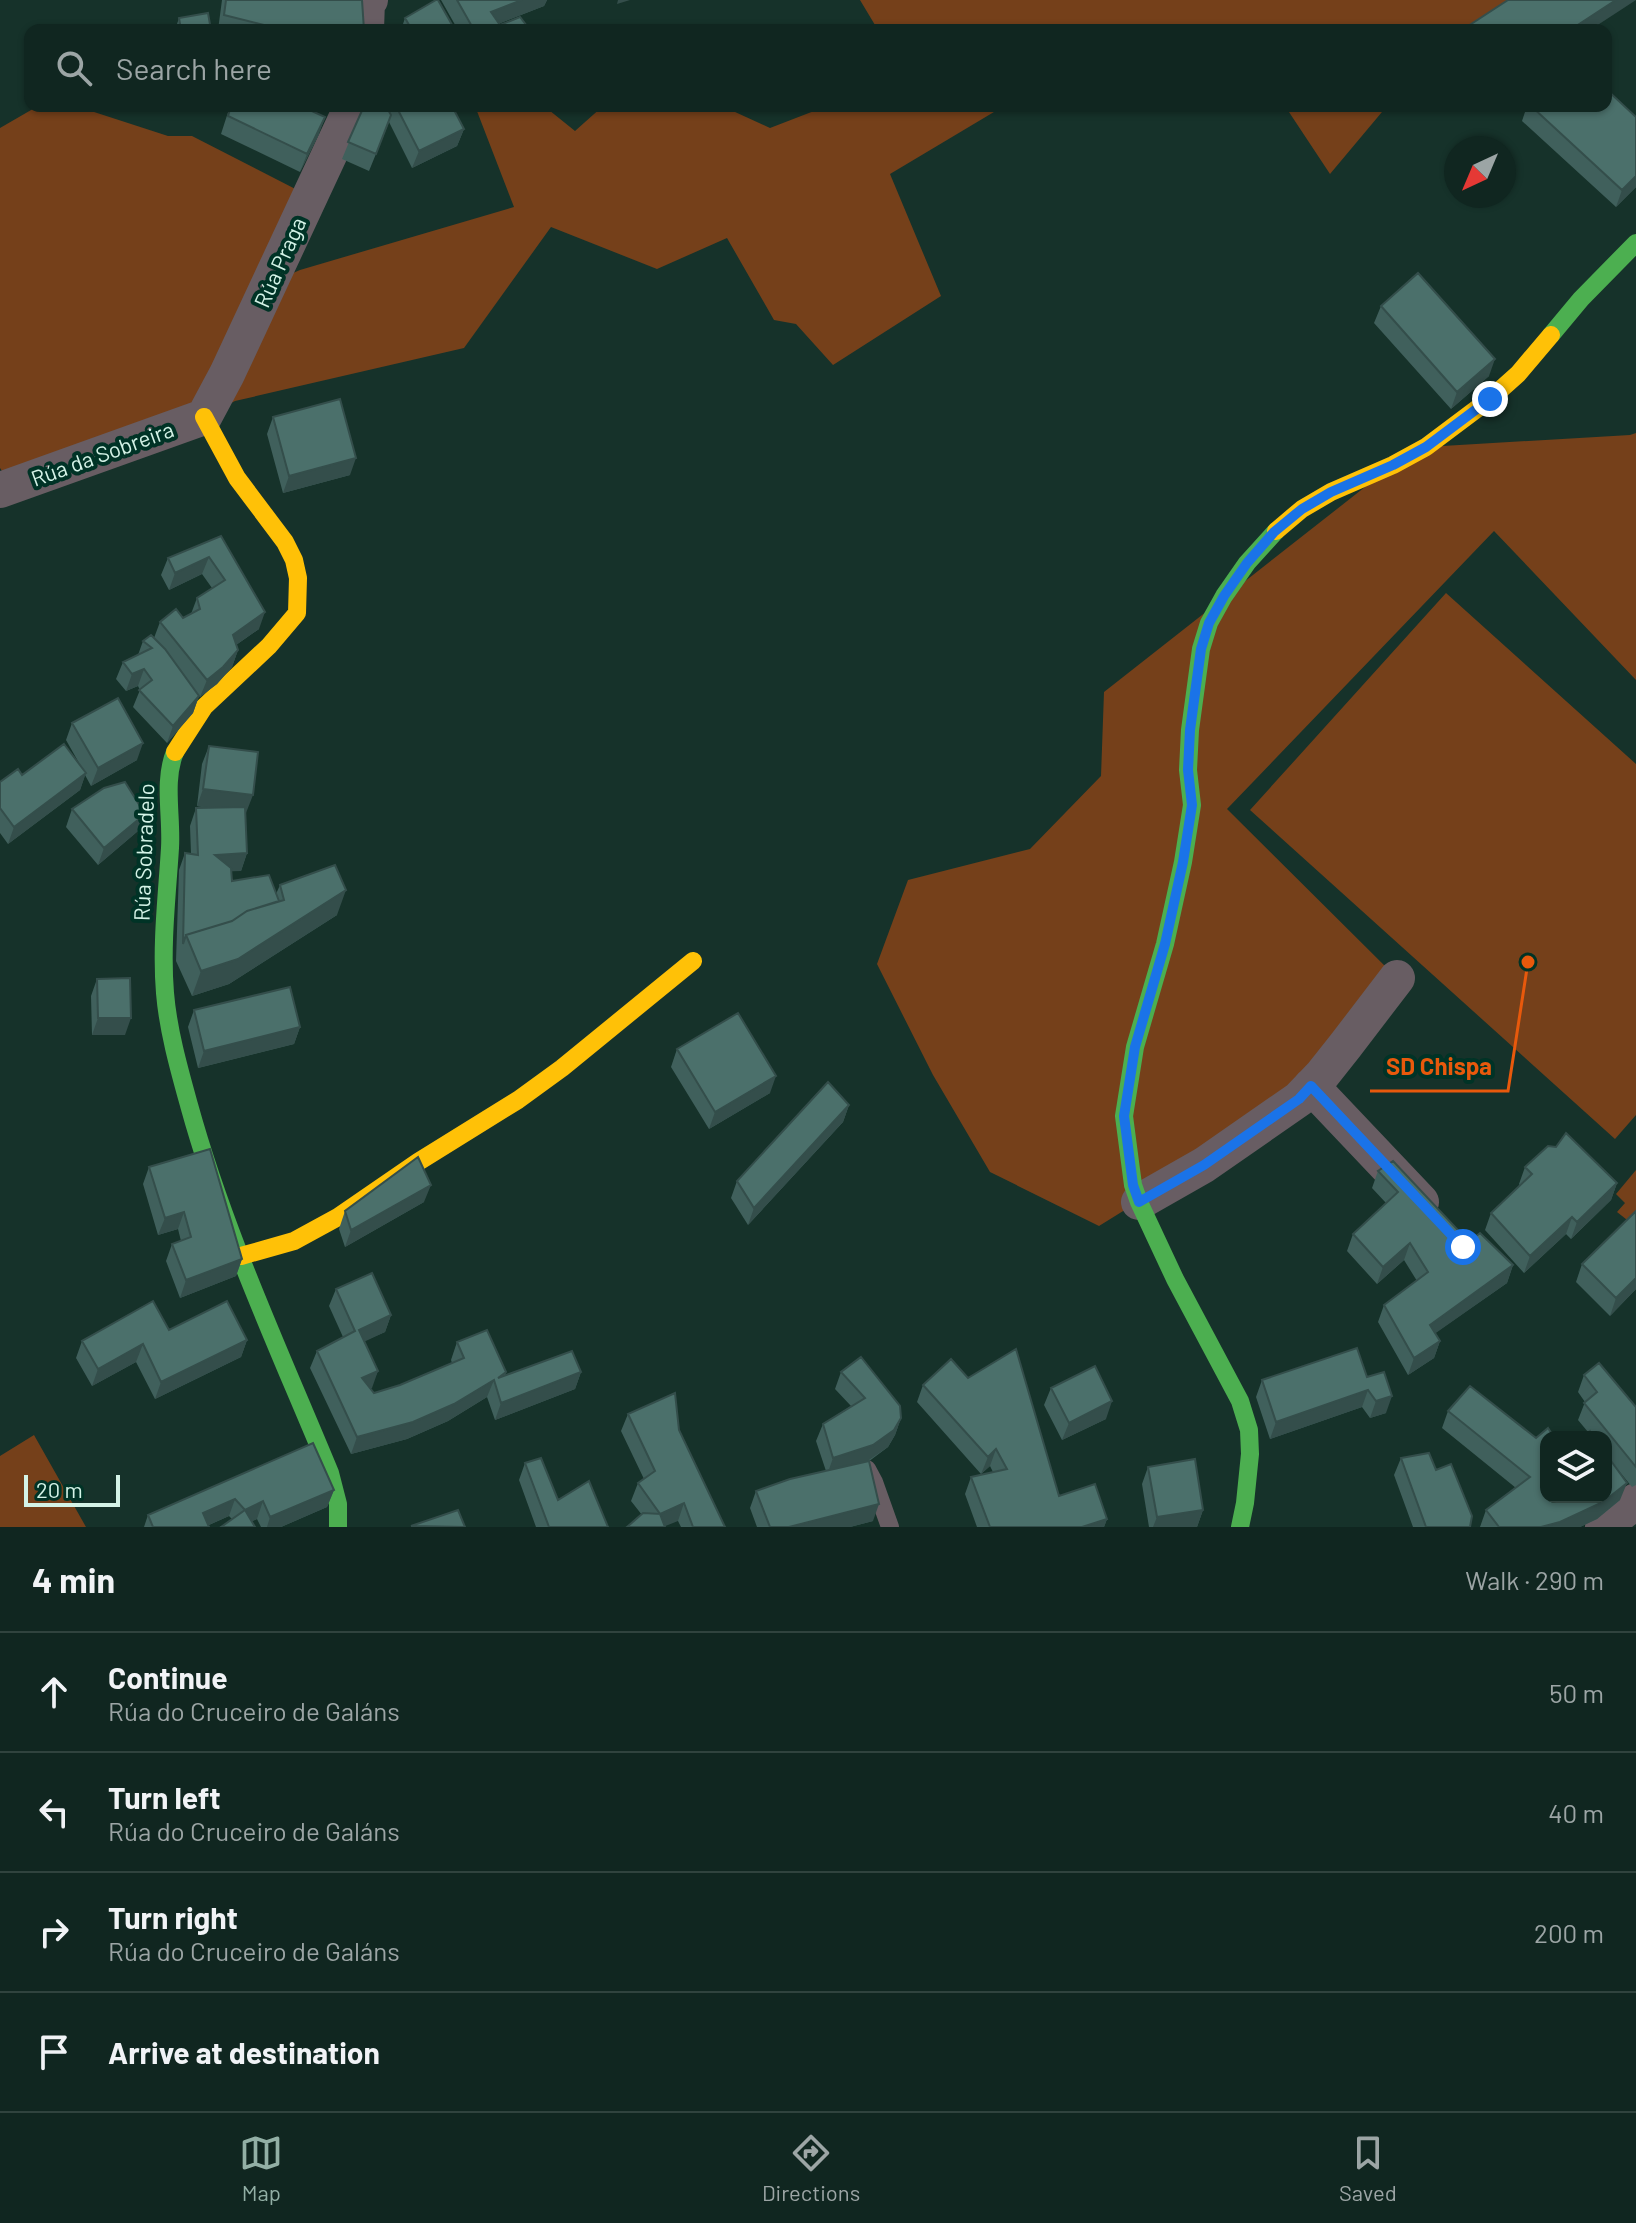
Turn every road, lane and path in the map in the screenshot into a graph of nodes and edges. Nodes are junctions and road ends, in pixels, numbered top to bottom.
1 (349, 112) edge
2 (1636, 243) edge
3 (204, 417) junction
4 (0, 490) edge
5 (693, 961) dead end
6 (1397, 978) dead end
7 (1311, 1086) junction
8 (1139, 1202) junction
9 (1441, 1224) edge
10 (241, 1256) junction
11 (845, 1476) edge
12 (1636, 1501) edge
13 (338, 1527) edge
14 (890, 1527) edge
15 (1240, 1527) edge
16 (1603, 1527) edge

1 - 3 street, Rúa Praga
2 - 8 street
3 - 4 street, Rúa da Sobreira
3 - 10 street, Rúa Sobradelo
5 - 10 street
6 - 7 street
7 - 8 street
7 - 9 street
8 - 15 street
10 - 13 street, Rúa Sobradelo
11 - 14 lane
12 - 16 street

